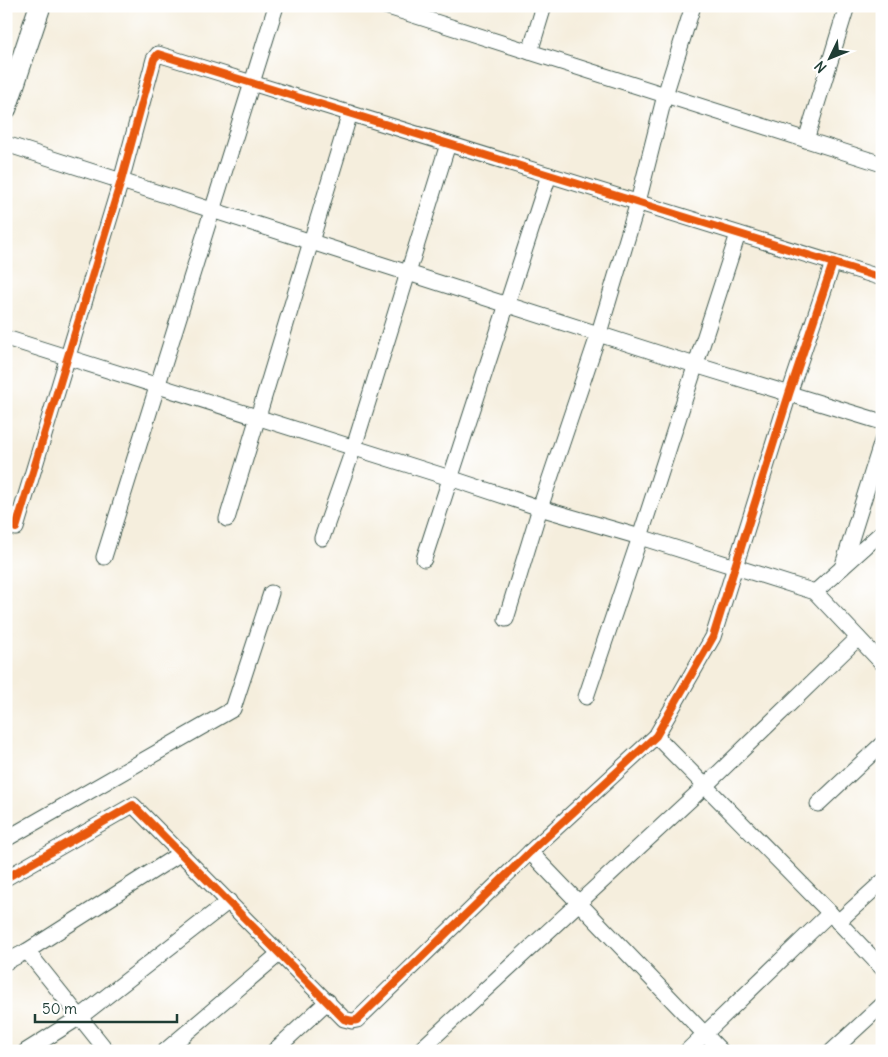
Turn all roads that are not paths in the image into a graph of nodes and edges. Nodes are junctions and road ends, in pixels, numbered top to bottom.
1 (40, 6) edge
2 (276, 6) edge
3 (386, 6) edge
4 (544, 6) edge
5 (693, 6) edge
6 (846, 6) edge
7 (430, 13) edge
8 (530, 52) junction
9 (252, 83) junction
10 (664, 95) junction
11 (6, 108) edge
12 (350, 113) junction
13 (806, 140) junction
14 (6, 144) edge
15 (448, 144) junction
16 (882, 164) edge
17 (549, 175) junction
18 (121, 181) junction
19 (638, 202) junction
20 (212, 210) junction
21 (738, 234) junction
22 (311, 242) junction
23 (833, 263) junction
24 (408, 272) junction
25 (882, 278) edge
26 (507, 304) junction
27 (599, 333) junction
28 (6, 338) edge
29 (67, 357) junction
30 (695, 365) junction
31 (158, 386) junction
32 (789, 394) junction
33 (258, 417) junction
34 (882, 422) edge
35 (882, 441) edge
36 (354, 447) junction
37 (450, 478) junction
38 (540, 508) junction
39 (227, 519) dead end
40 (16, 528) dead end
41 (882, 532) edge
42 (640, 537) junction
43 (322, 538) dead end
44 (104, 556) dead end
45 (424, 558) dead end
46 (735, 567) junction
47 (842, 568) junction
48 (815, 592) junction
49 (271, 594) dead end
50 (506, 619) dead end
51 (858, 638) junction
52 (882, 663) edge
53 (586, 697) dead end
54 (656, 736) junction
55 (882, 744) edge
56 (704, 786) junction
57 (818, 804) dead end
58 (6, 839) edge
59 (530, 852) junction
60 (181, 853) junction
61 (6, 878) edge
62 (882, 882) edge
63 (229, 902) junction
64 (579, 903) junction
65 (834, 918) junction
66 (27, 950) junction
67 (280, 953) junction
68 (6, 962) edge
69 (882, 968) edge
70 (328, 1001) junction
71 (882, 1004) edge
72 (80, 1017) junction
73 (705, 1033) junction
74 (427, 1048) edge
75 (26, 1051) edge
76 (107, 1051) edge
77 (165, 1051) edge
78 (274, 1051) edge
79 (687, 1051) edge
80 (722, 1051) edge
81 (832, 1051) edge

1 - 11 main road
2 - 9 street
3 - 7 street
4 - 8 street
5 - 10 street
6 - 13 street
7 - 8 street
8 - 10 street
9 - 12 street
9 - 18 street
9 - 20 street
10 - 13 street
10 - 19 street
12 - 15 street
12 - 22 street
13 - 16 street
14 - 18 street
15 - 17 street
15 - 24 street
17 - 19 street
17 - 26 street
18 - 20 street
18 - 29 street
19 - 21 street
19 - 27 street
20 - 22 street
20 - 31 street
21 - 23 street
21 - 30 street
22 - 24 street
22 - 33 street
23 - 25 street
23 - 32 street
24 - 26 street
24 - 36 street
26 - 27 street
26 - 37 street
27 - 30 street
27 - 38 street
28 - 29 street
29 - 31 street
29 - 40 street
30 - 32 street
30 - 42 street
31 - 33 street
31 - 44 street
32 - 34 street
32 - 46 street
33 - 36 street
33 - 39 street
35 - 47 street
36 - 37 street
36 - 43 street
37 - 38 street
37 - 45 street
38 - 42 street
38 - 50 street
41 - 47 street
42 - 46 street
42 - 53 street
46 - 48 street
46 - 54 street
47 - 48 street
48 - 51 street
49 - 58 street
51 - 52 street
51 - 56 street
54 - 56 street
54 - 59 street
55 - 57 street
56 - 64 street
56 - 65 street
59 - 64 street
59 - 70 street
60 - 61 street
60 - 63 street
60 - 66 street
62 - 65 street
63 - 67 street
63 - 72 street
64 - 73 street
64 - 74 street
65 - 69 street
65 - 73 street
66 - 68 street
66 - 72 street
67 - 70 street
67 - 77 street
70 - 78 street
71 - 81 street
72 - 75 street
72 - 76 street
73 - 79 street
73 - 80 street

